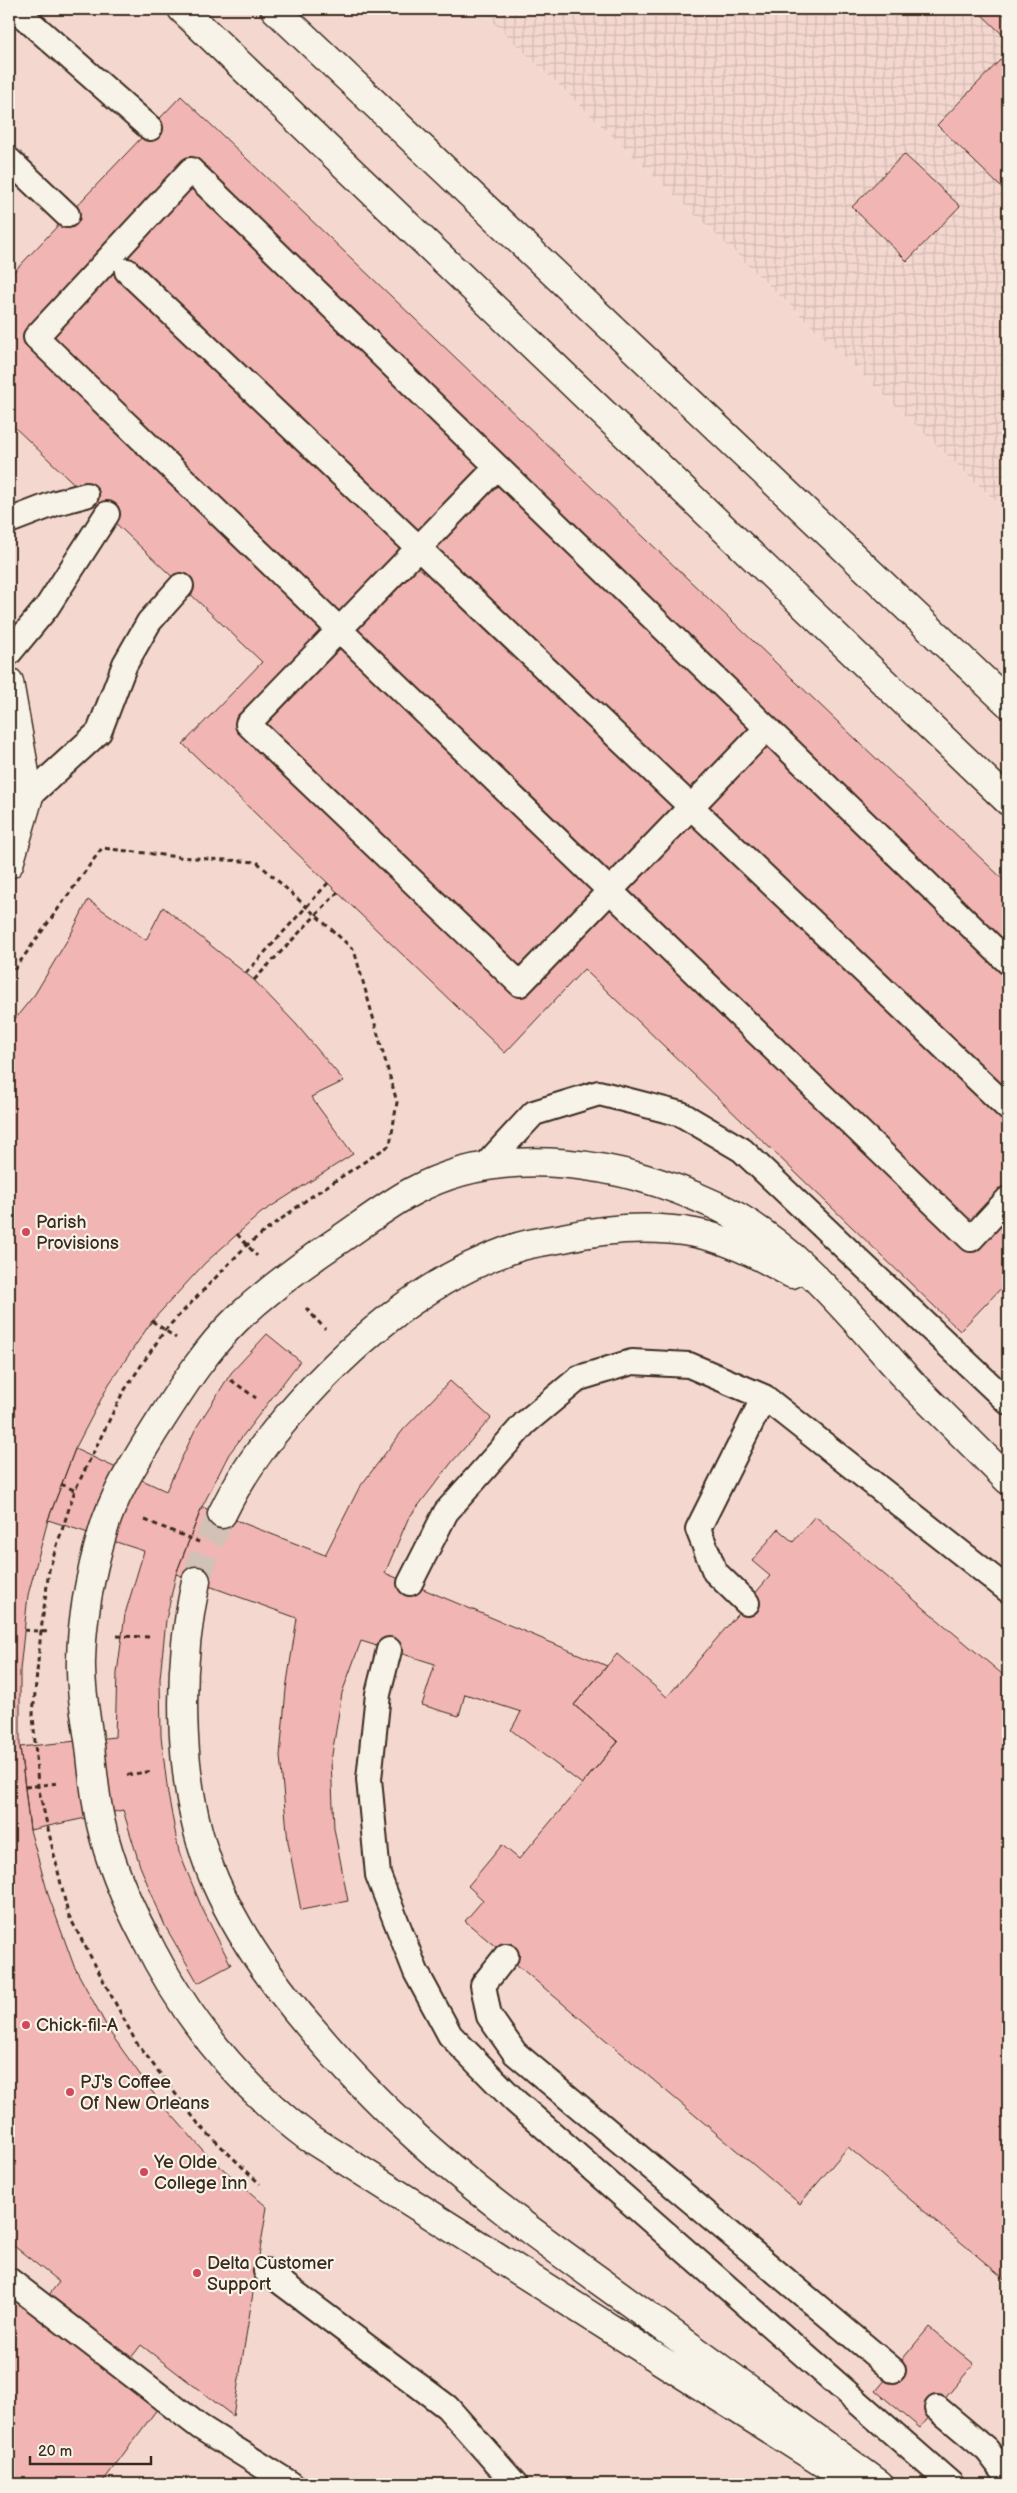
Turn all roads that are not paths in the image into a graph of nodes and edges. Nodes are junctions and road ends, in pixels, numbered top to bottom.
1 (15, 9) edge
2 (182, 9) edge
3 (275, 9) edge
4 (150, 128) dead end
5 (9, 160) edge
6 (67, 215) dead end
7 (127, 271) dead end
8 (497, 466) junction
9 (86, 495) dead end
10 (107, 514) dead end
11 (9, 521) edge
12 (418, 548) junction
13 (181, 586) dead end
14 (340, 631) junction
15 (9, 654) edge
16 (9, 682) edge
17 (1008, 703) edge
18 (767, 728) junction
19 (29, 796) junction
20 (1008, 801) edge
21 (690, 806) junction
22 (9, 864) edge
23 (610, 892) junction
24 (1008, 962) edge
25 (1008, 1108) edge
26 (483, 1168) junction
27 (1008, 1199) edge
28 (914, 1386) junction
29 (764, 1397) junction
30 (1008, 1402) edge
31 (1008, 1480) edge
32 (222, 1514) tunnel mouth
33 (196, 1581) tunnel mouth
34 (410, 1583) dead end
35 (1008, 1590) edge
36 (747, 1603) dead end
37 (390, 1650) dead end
38 (506, 1956) dead end
39 (266, 2271) dead end
40 (9, 2280) edge
41 (893, 2370) dead end
42 (937, 2408) dead end
43 (1008, 2477) edge
44 (291, 2484) edge
45 (515, 2484) edge
46 (856, 2484) edge
47 (879, 2484) edge
48 (950, 2484) edge

1 - 4 lane
2 - 20 main road
3 - 17 main road
5 - 6 lane
7 - 12 lane
8 - 12 lane
8 - 14 lane
8 - 18 lane
9 - 11 lane
10 - 15 lane
12 - 14 lane
12 - 21 lane
13 - 19 lane
14 - 23 lane
14 - 23 lane
16 - 19 main road
18 - 21 lane
18 - 24 lane
19 - 22 main road
21 - 23 lane
21 - 25 lane
23 - 27 lane
26 - 28 main road
26 - 30 lane
26 - 46 main road
28 - 31 main road
28 - 32 main road
29 - 34 lane
29 - 35 lane
29 - 36 lane
33 - 47 main road
37 - 48 lane
38 - 41 lane
39 - 45 lane
40 - 44 lane
42 - 43 lane

